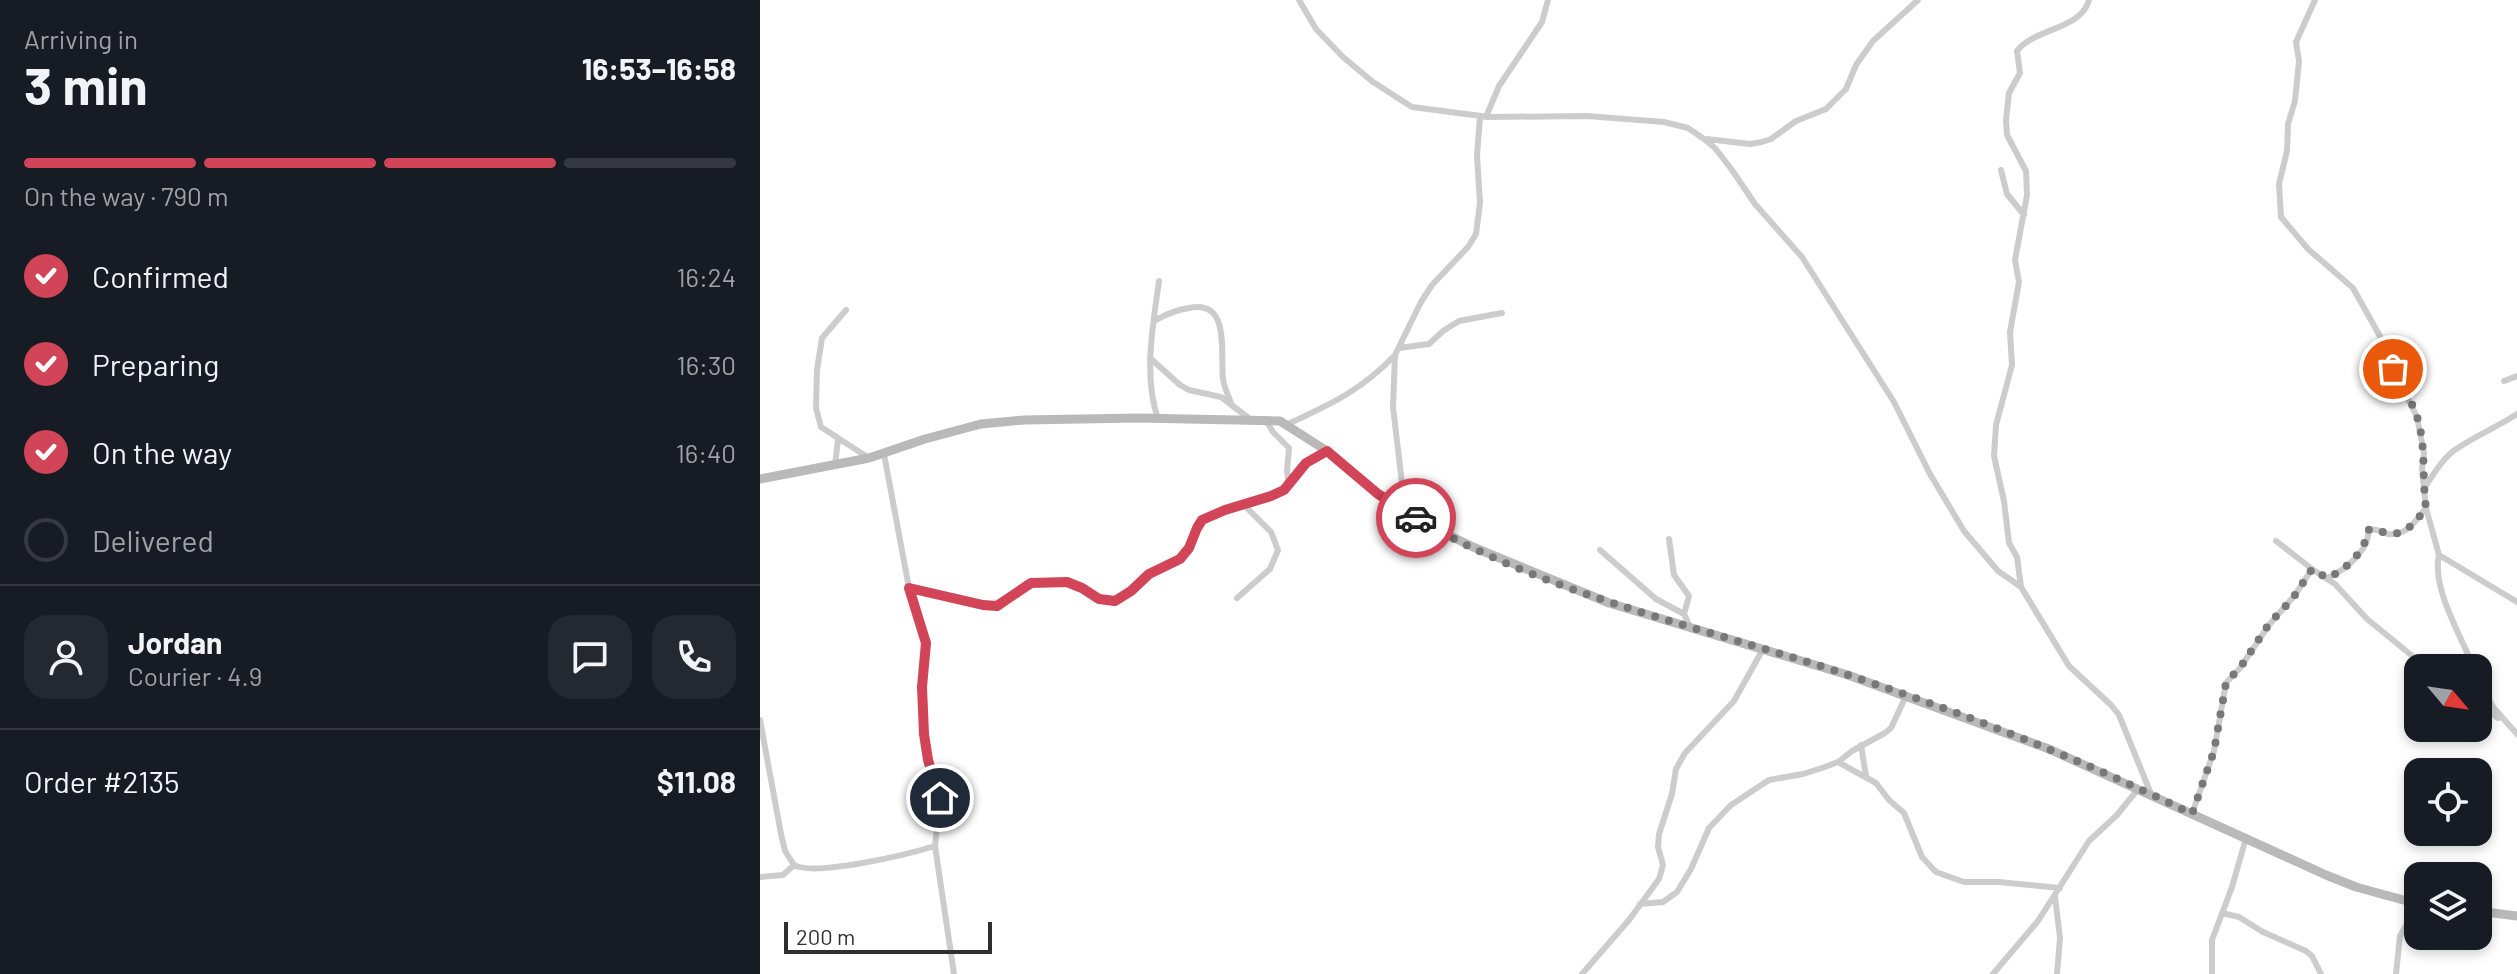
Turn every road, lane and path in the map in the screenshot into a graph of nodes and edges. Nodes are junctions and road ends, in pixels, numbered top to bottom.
1 (1299, 0) edge
2 (1548, 0) edge
3 (1918, 0) edge
4 (2089, 0) edge
5 (2315, 0) edge
6 (1483, 117) junction
7 (1704, 139) junction
8 (2001, 170) dead end
9 (2024, 215) junction
10 (1159, 281) dead end
11 (846, 310) dead end
12 (1502, 313) dead end
13 (1154, 321) junction
14 (1396, 352) junction
15 (1150, 358) junction
16 (2517, 376) edge
17 (2504, 381) dead end
18 (1231, 403) junction
19 (2517, 414) edge
20 (1158, 419) junction
21 (1250, 419) junction
22 (1265, 419) junction
23 (1288, 424) junction
24 (838, 439) junction
25 (1327, 451) junction
26 (884, 454) junction
27 (869, 458) junction
28 (835, 466) junction
29 (760, 479) edge
30 (1289, 485) junction
31 (2424, 489) junction
32 (1243, 504) junction
33 (2426, 508) junction
34 (1406, 512) junction
35 (1669, 539) dead end
36 (2276, 541) dead end
37 (1600, 550) dead end
38 (2439, 555) junction
39 (2312, 569) junction
40 (2327, 578) junction
41 (2021, 587) junction
42 (909, 588) junction
43 (1237, 598) dead end
44 (2517, 602) edge
45 (1684, 614) junction
46 (1691, 629) junction
47 (1763, 649) junction
48 (2410, 654) edge
49 (2468, 654) edge
50 (1906, 696) junction
51 (2492, 705) edge
52 (2492, 714) edge
53 (760, 720) edge
54 (2504, 722) junction
55 (2517, 734) edge
56 (1861, 745) junction
57 (1838, 762) junction
58 (1866, 776) junction
59 (2138, 789) junction
60 (2151, 794) junction
61 (2192, 814) junction
62 (2246, 838) junction
63 (935, 846) junction
64 (794, 865) junction
65 (760, 877) edge
66 (2060, 888) junction
67 (2055, 897) junction
68 (2404, 901) edge
69 (1640, 904) junction
70 (2222, 913) junction
71 (2492, 913) edge
72 (2517, 916) edge
73 (2404, 929) edge
74 (954, 974) edge
75 (1582, 974) edge
76 (1993, 974) edge
77 (2057, 974) edge
78 (2212, 974) edge
79 (2321, 974) edge
80 (2396, 974) edge

1 - 6 street
2 - 6 street
3 - 7 street
4 - 9 street
5 - 31 street
6 - 7 street
6 - 14 street
7 - 41 street
8 - 9 street
9 - 41 street
10 - 13 street
11 - 24 street
12 - 14 street
13 - 15 street
13 - 18 street
14 - 23 street
14 - 34 street
15 - 18 street
15 - 20 street
16 - 17 street
18 - 21 street
19 - 31 street
20 - 21 street
20 - 26 street
21 - 22 street
22 - 23 street
22 - 30 street
23 - 25 street
24 - 27 street
24 - 28 street
25 - 30 street
25 - 34 street
26 - 27 street
26 - 42 street
27 - 28 street
28 - 29 street
30 - 32 street
31 - 33 street
32 - 42 street
32 - 43 street
33 - 38 street
33 - 40 street
34 - 46 street
35 - 45 street
36 - 39 street
37 - 45 street
38 - 44 street
38 - 49 street
39 - 40 street
39 - 61 street
40 - 48 street
41 - 60 street
42 - 63 street
45 - 46 street
46 - 47 street
47 - 50 street
47 - 69 street
50 - 56 street
50 - 59 street
51 - 54 street
52 - 54 street
53 - 64 street
54 - 55 street
56 - 57 street
56 - 58 street
57 - 58 street
57 - 69 street
58 - 66 street
59 - 60 street
59 - 66 street
60 - 61 street
61 - 62 street
62 - 68 street
62 - 70 street
63 - 64 street
63 - 74 street
64 - 65 street
66 - 67 street
67 - 76 street
67 - 77 street
69 - 75 street
70 - 78 street
70 - 79 street
71 - 72 street
73 - 80 street

